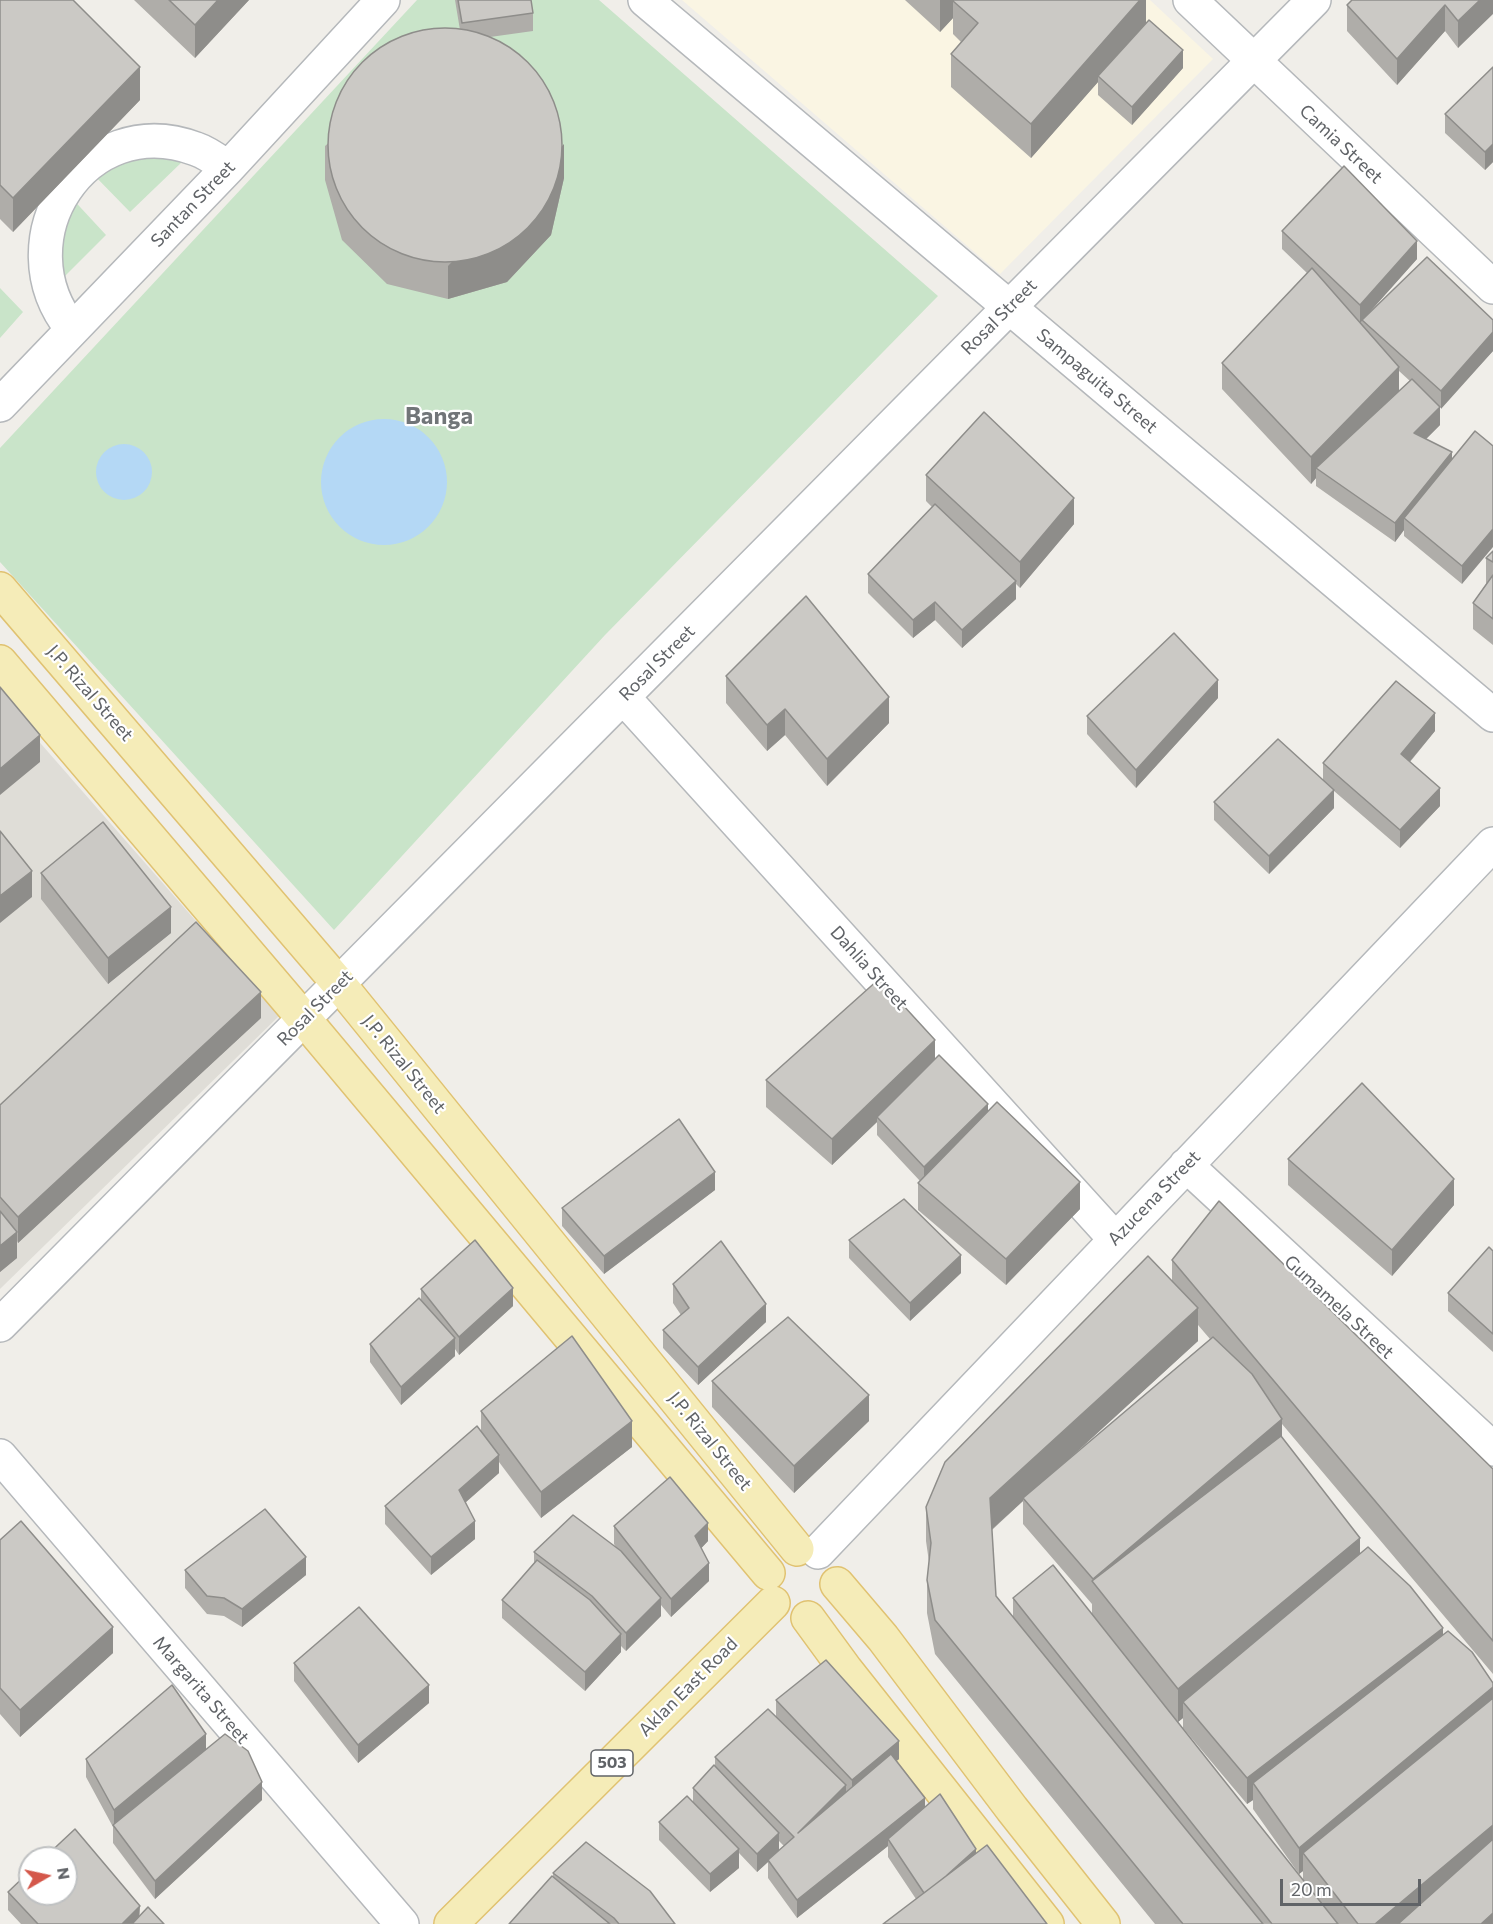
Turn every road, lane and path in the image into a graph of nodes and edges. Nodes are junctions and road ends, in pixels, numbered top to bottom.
1 (383, 0) edge
2 (645, 0) edge
3 (1190, 0) edge
4 (1314, 0) edge
5 (1254, 61) junction
6 (228, 168) junction
7 (1493, 287) edge
8 (1009, 307) junction
9 (72, 329) junction
10 (0, 405) edge
11 (0, 589) edge
12 (0, 662) edge
13 (623, 697) junction
14 (1493, 715) edge
15 (1493, 844) edge
16 (339, 984) junction
17 (304, 1019) junction
18 (1186, 1165) junction
19 (1115, 1239) junction
20 (0, 1325) edge
21 (1493, 1449) edge
22 (0, 1456) edge
23 (807, 1550) junction
24 (837, 1584) junction
25 (771, 1588) junction
26 (808, 1618) junction
27 (402, 1924) edge
28 (452, 1924) edge
29 (1047, 1924) edge
30 (1103, 1924) edge

1 - 6 street, Santan Street
2 - 8 street, Sampaguita Street
3 - 5 street, Camia Street
4 - 5 street, Rosal Street
5 - 7 street, Camia Street
5 - 8 street, Rosal Street
6 - 9 street, Santan Street
6 - 9 street
8 - 13 street, Rosal Street
8 - 14 street, Sampaguita Street
9 - 10 street, Santan Street
11 - 16 main road, J.P. Rizal Street
12 - 17 main road
13 - 16 street, Rosal Street
13 - 19 street, Dahlia Street
15 - 18 street, Azucena Street
16 - 17 street, Rosal Street
16 - 23 main road, J.P. Rizal Street
17 - 20 street, Rosal Street
17 - 25 main road
18 - 19 street, Azucena Street
18 - 21 street, Gumamela Street
19 - 23 street, Azucena Street
22 - 27 street, Margarita Street
23 - 24 main road
23 - 25 main road, Aklan East Road / 503
24 - 26 main road
24 - 30 main road
25 - 26 main road
25 - 28 main road, Aklan East Road / 503
26 - 29 main road

